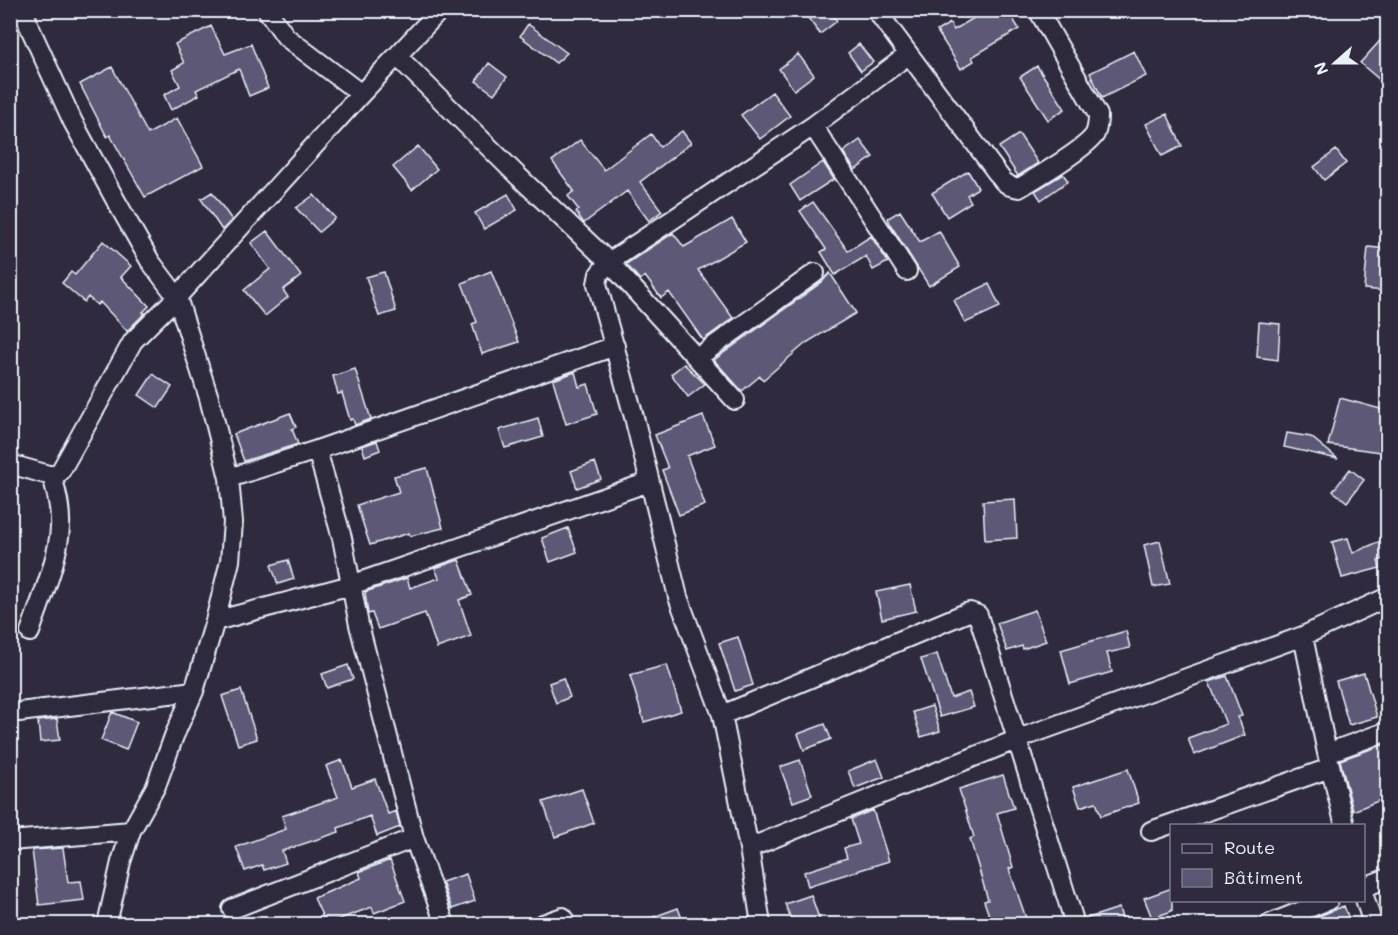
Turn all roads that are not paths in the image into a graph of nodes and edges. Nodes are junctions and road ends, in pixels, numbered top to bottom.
1 (24, 10) edge
2 (267, 10) edge
3 (440, 10) edge
4 (876, 10) edge
5 (1038, 10) edge
6 (908, 55) junction
7 (397, 56) junction
8 (361, 94) junction
9 (813, 126) junction
10 (609, 262) junction
11 (907, 271) dead end
12 (815, 273) dead end
13 (177, 297) junction
14 (615, 346) junction
15 (697, 358) junction
16 (735, 400) dead end
17 (317, 450) junction
18 (10, 464) edge
19 (52, 476) junction
20 (229, 478) junction
21 (649, 482) junction
22 (351, 585) junction
23 (1388, 597) edge
24 (215, 621) junction
25 (30, 632) dead end
26 (1303, 636) junction
27 (194, 691) junction
28 (19, 712) dead end
29 (722, 716) junction
30 (1388, 731) edge
31 (1018, 739) junction
32 (1329, 761) junction
33 (1345, 824) edge
34 (131, 831) junction
35 (1151, 831) dead end
36 (414, 838) junction
37 (10, 841) edge
38 (749, 848) junction
39 (1388, 878) edge
40 (1365, 887) edge
41 (1365, 899) edge
42 (1324, 902) edge
43 (232, 909) dead end
44 (562, 916) dead end
45 (107, 924) edge
46 (445, 924) edge
47 (543, 924) edge
48 (761, 924) edge
49 (1075, 924) edge
50 (1269, 924) edge
51 (1373, 924) edge

1 - 13 street
2 - 8 street
3 - 7 street
4 - 6 street
5 - 6 street
6 - 9 street
7 - 8 street
7 - 10 street
8 - 13 street
9 - 10 street
9 - 11 street
10 - 14 street
10 - 15 street
12 - 15 street
13 - 19 street
13 - 20 street
14 - 17 street
14 - 21 street
15 - 16 street
17 - 20 street
17 - 22 street
18 - 19 street
19 - 25 street
20 - 24 street
21 - 22 street
21 - 29 street
22 - 24 street
22 - 36 street
23 - 26 street
24 - 27 street
26 - 31 street
26 - 32 street
27 - 28 street
27 - 34 street
29 - 31 street
29 - 38 street
30 - 32 street
31 - 38 street
31 - 49 street
32 - 33 street
32 - 35 street
34 - 37 street
34 - 45 street
36 - 43 street
36 - 46 street
38 - 48 street
39 - 40 street
41 - 51 street
42 - 50 street
44 - 47 street

